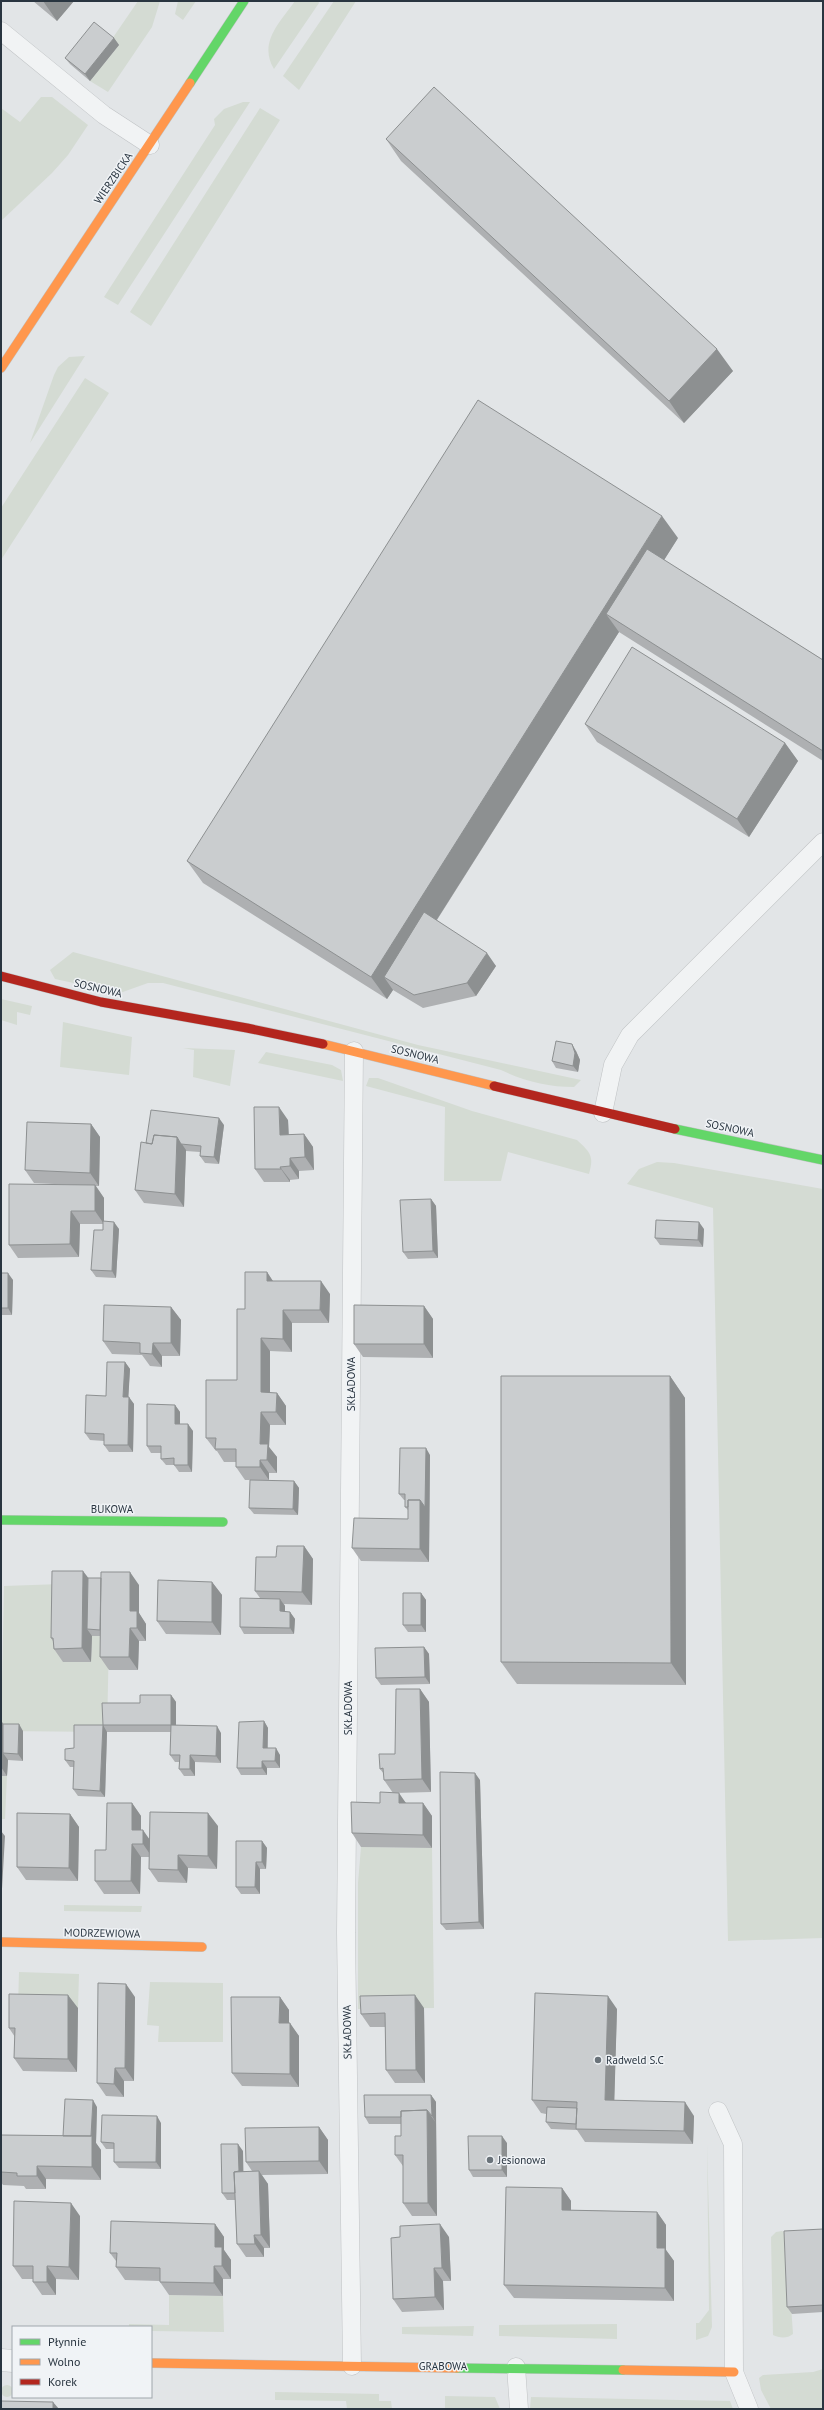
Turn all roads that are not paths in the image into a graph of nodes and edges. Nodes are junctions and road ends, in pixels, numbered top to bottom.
1 (244, 1) edge
2 (1, 31) edge
3 (150, 145) junction
4 (1, 368) edge
5 (823, 842) edge
6 (1, 976) edge
7 (354, 1051) junction
8 (603, 1113) junction
9 (823, 1160) edge
10 (1, 1520) edge
11 (223, 1522) dead end
12 (1, 1942) edge
13 (202, 1947) dead end
14 (718, 2111) dead end
15 (1, 2360) edge
16 (12, 2360) edge
17 (152, 2363) edge
18 (352, 2366) junction
19 (516, 2367) junction
20 (734, 2372) junction
21 (519, 2409) edge
22 (749, 2409) edge

1 - 3 street, WIERZBICKA
2 - 3 lane
3 - 4 street, WIERZBICKA
5 - 8 lane
6 - 7 street, SOSNOWA
7 - 8 street, SOSNOWA
7 - 18 lane, SKŁADOWA
8 - 9 street, SOSNOWA
10 - 11 street, BUKOWA
12 - 13 street, MODRZEWIOWA
14 - 20 lane
15 - 16 street
17 - 18 street, GRABOWA
18 - 19 street, GRABOWA
19 - 20 street, GRABOWA
19 - 21 lane
20 - 22 lane

